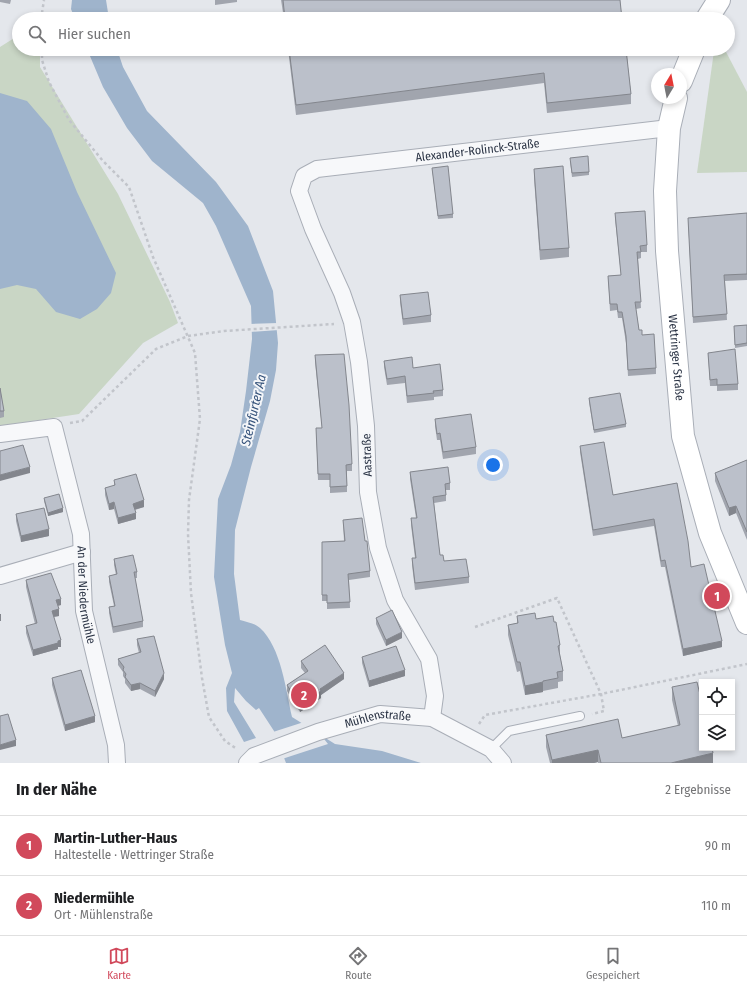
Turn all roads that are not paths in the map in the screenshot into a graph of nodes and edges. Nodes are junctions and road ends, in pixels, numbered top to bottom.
1 (719, 0) edge
2 (711, 12) edge
3 (691, 56) edge
4 (686, 68) edge
5 (675, 104) edge
6 (669, 128) junction
7 (299, 191) joint
8 (0, 434) edge
9 (82, 552) junction
10 (0, 576) edge
11 (745, 613) edge
12 (580, 716) road end
13 (432, 718) junction
14 (492, 750) junction
15 (250, 760) edge
16 (118, 763) edge
17 (503, 763) edge

1 - 2 main road
3 - 4 main road
5 - 6 main road, Wettringer Straße
6 - 7 street, Alexander-Rolinck-Straße
6 - 11 main road, Wettringer Straße
7 - 13 street, Aastraße
8 - 9 street, An der Niedermühle
9 - 10 street
9 - 16 street, An der Niedermühle
12 - 14 lane
13 - 14 street, Mühlenstraße
13 - 15 street, Mühlenstraße
14 - 17 street, Mühlenstraße

